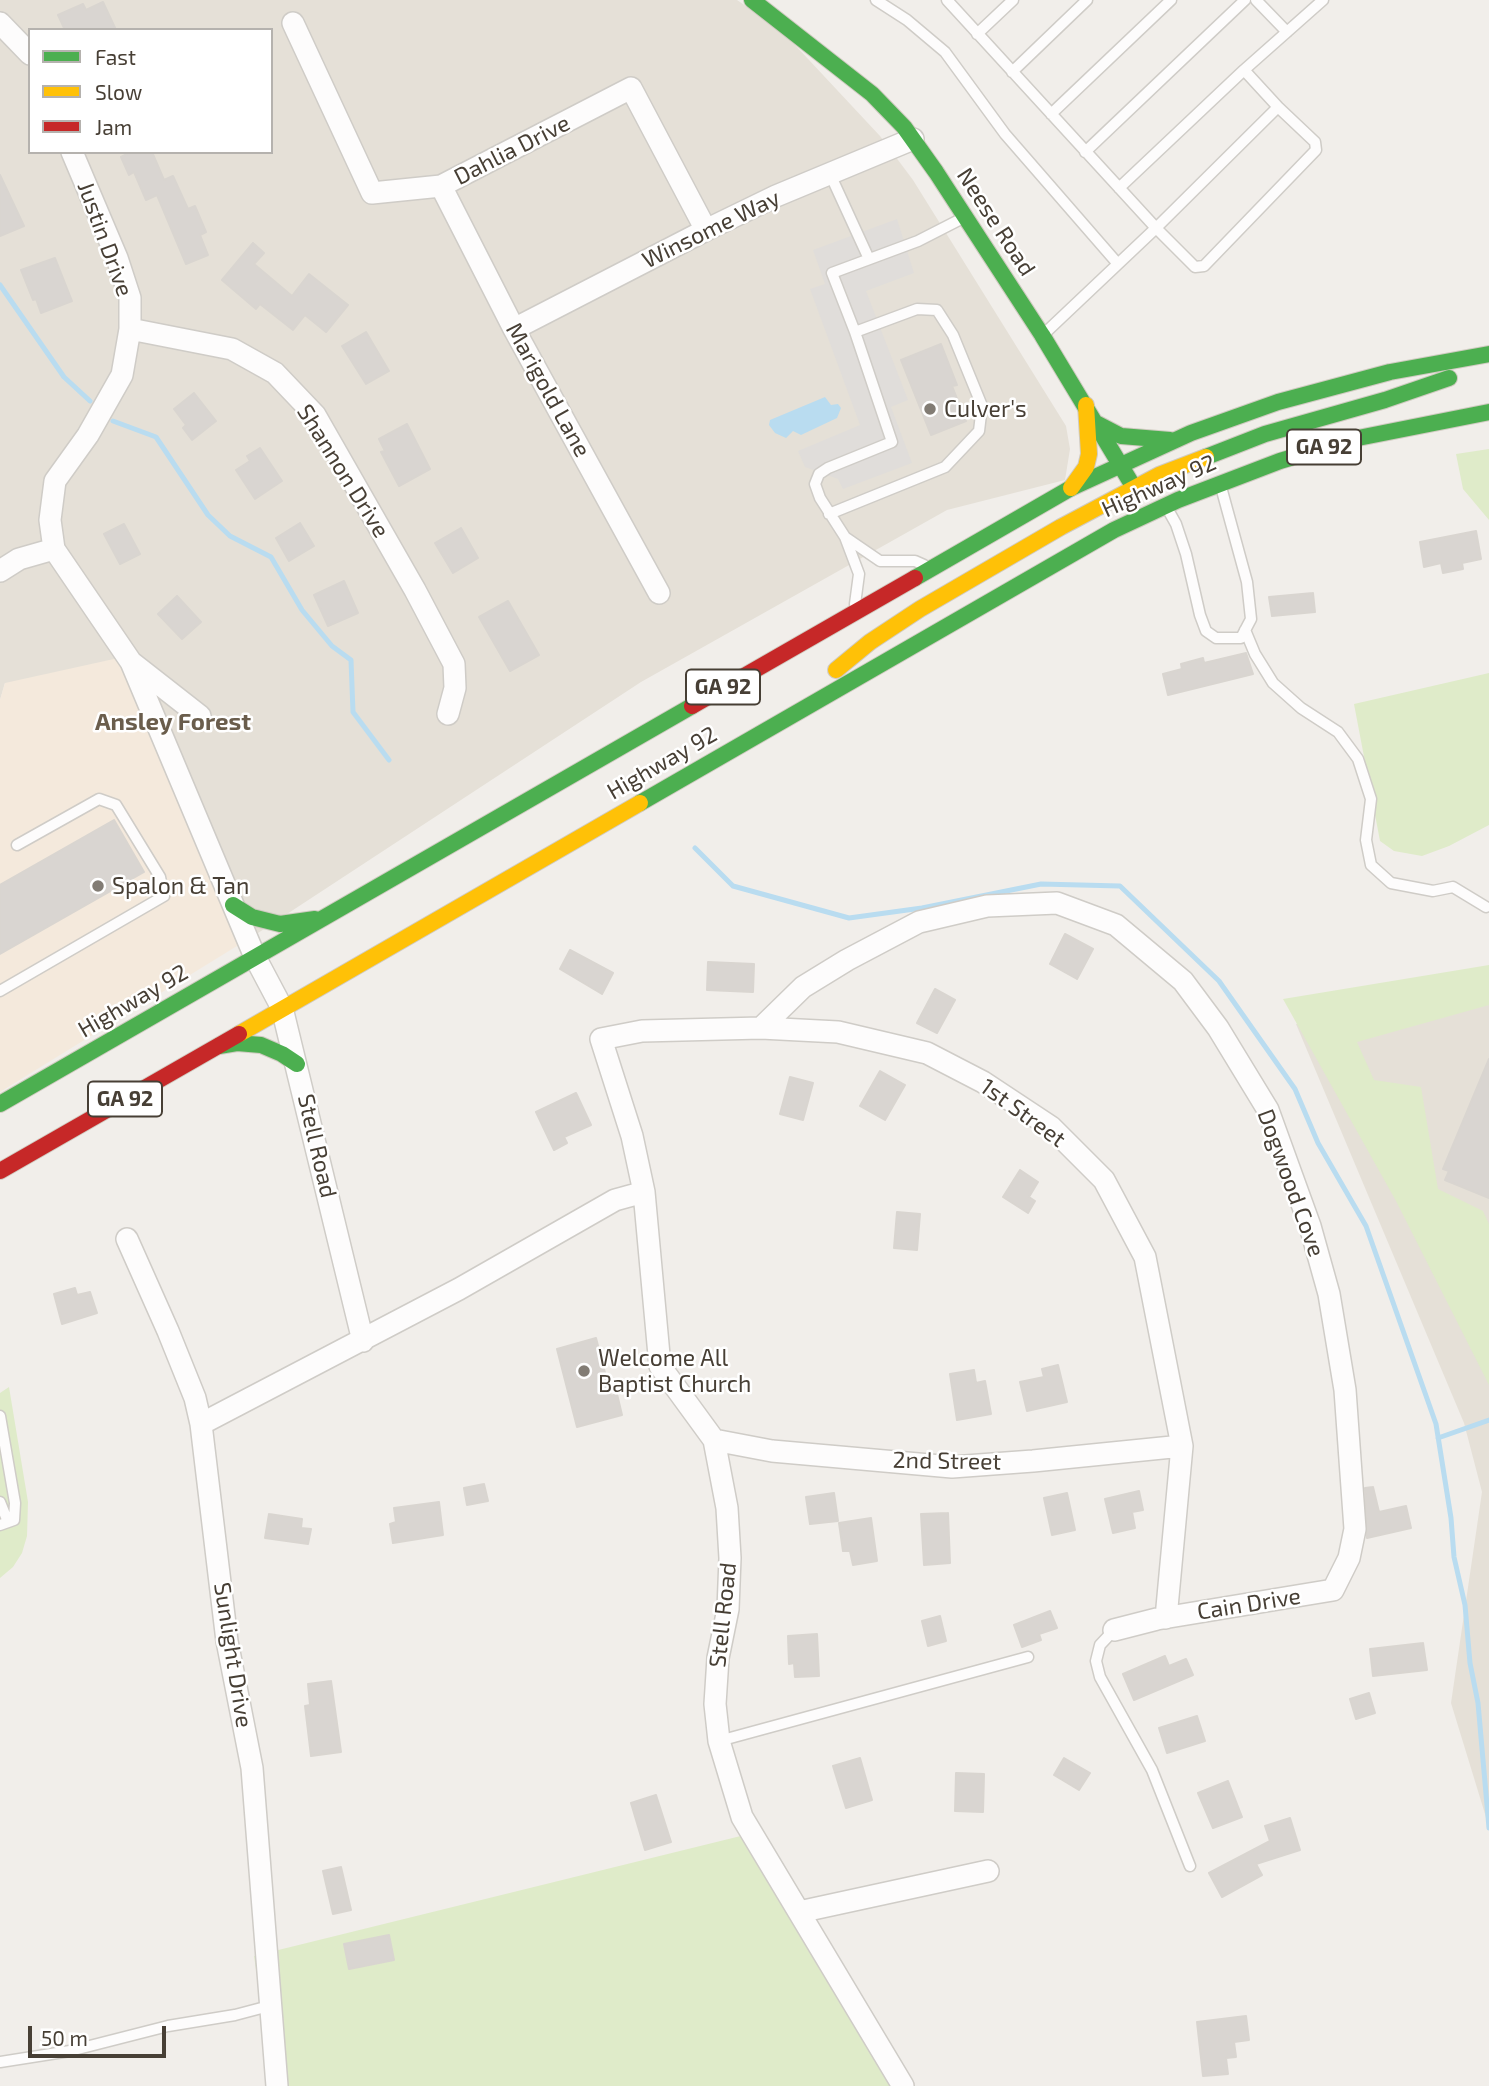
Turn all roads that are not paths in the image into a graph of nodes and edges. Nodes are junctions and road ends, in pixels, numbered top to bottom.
1 (752, 0) edge
2 (876, 0) edge
3 (947, 0) edge
4 (1013, 0) edge
5 (1087, 0) edge
6 (1171, 0) edge
7 (1245, 0) edge
8 (1256, 0) edge
9 (1323, 0) edge
10 (0, 23) edge
11 (293, 23) dead end
12 (1287, 32) junction
13 (977, 34) junction
14 (28, 52) edge
15 (1244, 70) junction
16 (1012, 72) junction
17 (1278, 107) junction
18 (1051, 114) junction
19 (913, 139) junction
20 (1086, 152) junction
21 (73, 154) edge
22 (830, 174) junction
23 (441, 186) junction
24 (1119, 188) junction
25 (966, 217) junction
26 (1156, 228) junction
27 (706, 230) junction
28 (869, 259) junction
29 (1118, 264) junction
30 (130, 329) junction
31 (514, 329) junction
32 (855, 332) junction
33 (1042, 335) junction
34 (1489, 356) edge
35 (1489, 403) edge
36 (1086, 405) junction
37 (1489, 412) edge
38 (1455, 418) junction
39 (1096, 423) junction
40 (1176, 440) junction
41 (1120, 464) junction
42 (1220, 483) junction
43 (1071, 488) junction
44 (1134, 488) junction
45 (1166, 506) junction
46 (830, 514) junction
47 (1148, 514) junction
48 (845, 537) junction
49 (54, 549) junction
50 (929, 568) junction
51 (0, 571) edge
52 (659, 593) dead end
53 (855, 611) junction
54 (1245, 630) junction
55 (131, 662) junction
56 (796, 711) junction
57 (448, 713) dead end
58 (200, 716) dead end
59 (17, 845) dead end
60 (233, 905) junction
61 (1486, 907) dead end
62 (328, 915) junction
63 (255, 957) junction
64 (0, 991) edge
65 (282, 1008) junction
66 (761, 1028) junction
67 (601, 1039) joint
68 (216, 1046) junction
69 (297, 1064) junction
70 (46, 1077) junction
71 (10, 1084) dead end
72 (0, 1104) edge
73 (0, 1171) edge
74 (645, 1192) junction
75 (127, 1239) dead end
76 (363, 1340) junction
77 (0, 1416) edge
78 (201, 1424) junction
79 (714, 1440) junction
80 (1181, 1446) junction
81 (0, 1502) edge
82 (4, 1524) edge
83 (1332, 1590) joint
84 (1166, 1618) junction
85 (1114, 1630) joint
86 (1028, 1657) dead end
87 (719, 1741) junction
88 (1190, 1866) dead end
89 (988, 1871) dead end
90 (799, 1912) junction
91 (270, 2006) junction
92 (0, 2062) edge
93 (277, 2086) edge
94 (903, 2086) edge

1 - 19 main road, Neese Road
2 - 29 lane
3 - 13 lane
4 - 13 lane
5 - 16 lane
6 - 18 lane
7 - 20 lane
8 - 12 lane
9 - 12 lane
10 - 14 street
11 - 23 street, Dahlia Drive
12 - 15 lane
13 - 16 lane
15 - 17 lane
15 - 24 lane
16 - 18 lane
17 - 26 lane
17 - 26 lane
18 - 20 lane
19 - 22 street, Winsome Way
19 - 25 main road, Neese Road
20 - 24 lane
21 - 30 street, Justin Drive
22 - 27 street, Winsome Way
22 - 28 lane
23 - 27 street, Dahlia Drive
23 - 31 street, Marigold Lane
24 - 26 lane
25 - 28 lane
25 - 33 main road, Neese Road
26 - 29 lane
27 - 31 street, Winsome Way
28 - 32 lane
29 - 33 lane
30 - 49 street, Justin Drive
30 - 57 street, Shannon Drive
31 - 52 street, Marigold Lane
32 - 46 lane
32 - 46 lane
33 - 36 main road, Neese Road
34 - 40 main road, Highway 92 / GA 92
34 - 44 main road
35 - 38 main road
36 - 39 main road, Neese Road
36 - 43 main road
37 - 38 main road, Highway 92 / GA 92
38 - 42 main road, Highway 92 / GA 92
39 - 40 main road
39 - 41 main road, Neese Road
40 - 41 main road, Highway 92 / GA 92
41 - 43 main road, Highway 92 / GA 92
41 - 44 main road, Neese Road
42 - 45 main road, Highway 92 / GA 92
42 - 54 lane
43 - 50 main road, Highway 92 / GA 92
44 - 47 main road, Neese Road
44 - 56 main road
45 - 47 main road, Highway 92 / GA 92
45 - 54 lane
46 - 48 lane
47 - 56 main road, Highway 92 / GA 92
48 - 50 lane
48 - 53 lane
49 - 51 street
49 - 55 street, Justin Drive
50 - 53 main road, Highway 92 / GA 92
53 - 62 main road, Highway 92 / GA 92
54 - 61 lane
55 - 58 street, Justin Drive
55 - 60 street, Justin Drive
56 - 65 main road, Highway 92 / GA 92
59 - 64 lane
60 - 62 main road
60 - 63 street, Justin Drive
62 - 63 main road, Highway 92 / GA 92
63 - 65 street, Stell Road
63 - 70 main road, Highway 92 / GA 92
65 - 68 main road, Highway 92 / GA 92
65 - 69 street, Stell Road
66 - 67 street, 1st Street
66 - 80 street, 1st Street
66 - 83 street, Dogwood Cove
67 - 74 street, Stell Road
68 - 69 main road
68 - 73 main road, Highway 92 / GA 92
69 - 76 street, Stell Road
70 - 71 lane
70 - 72 main road, Highway 92 / GA 92
74 - 76 street
74 - 79 street, Stell Road
75 - 78 street, Sunlight Drive
76 - 78 street
77 - 82 lane
78 - 91 street, Sunlight Drive
79 - 80 street, 2nd Street
79 - 87 street, Stell Road
80 - 84 street, 1st Street
81 - 82 lane
83 - 84 street, Cain Drive
84 - 85 street
85 - 88 lane
86 - 87 lane
87 - 90 street, Stell Road
89 - 90 street
90 - 94 street, Stell Road
91 - 92 lane
91 - 93 street, Sunlight Drive

